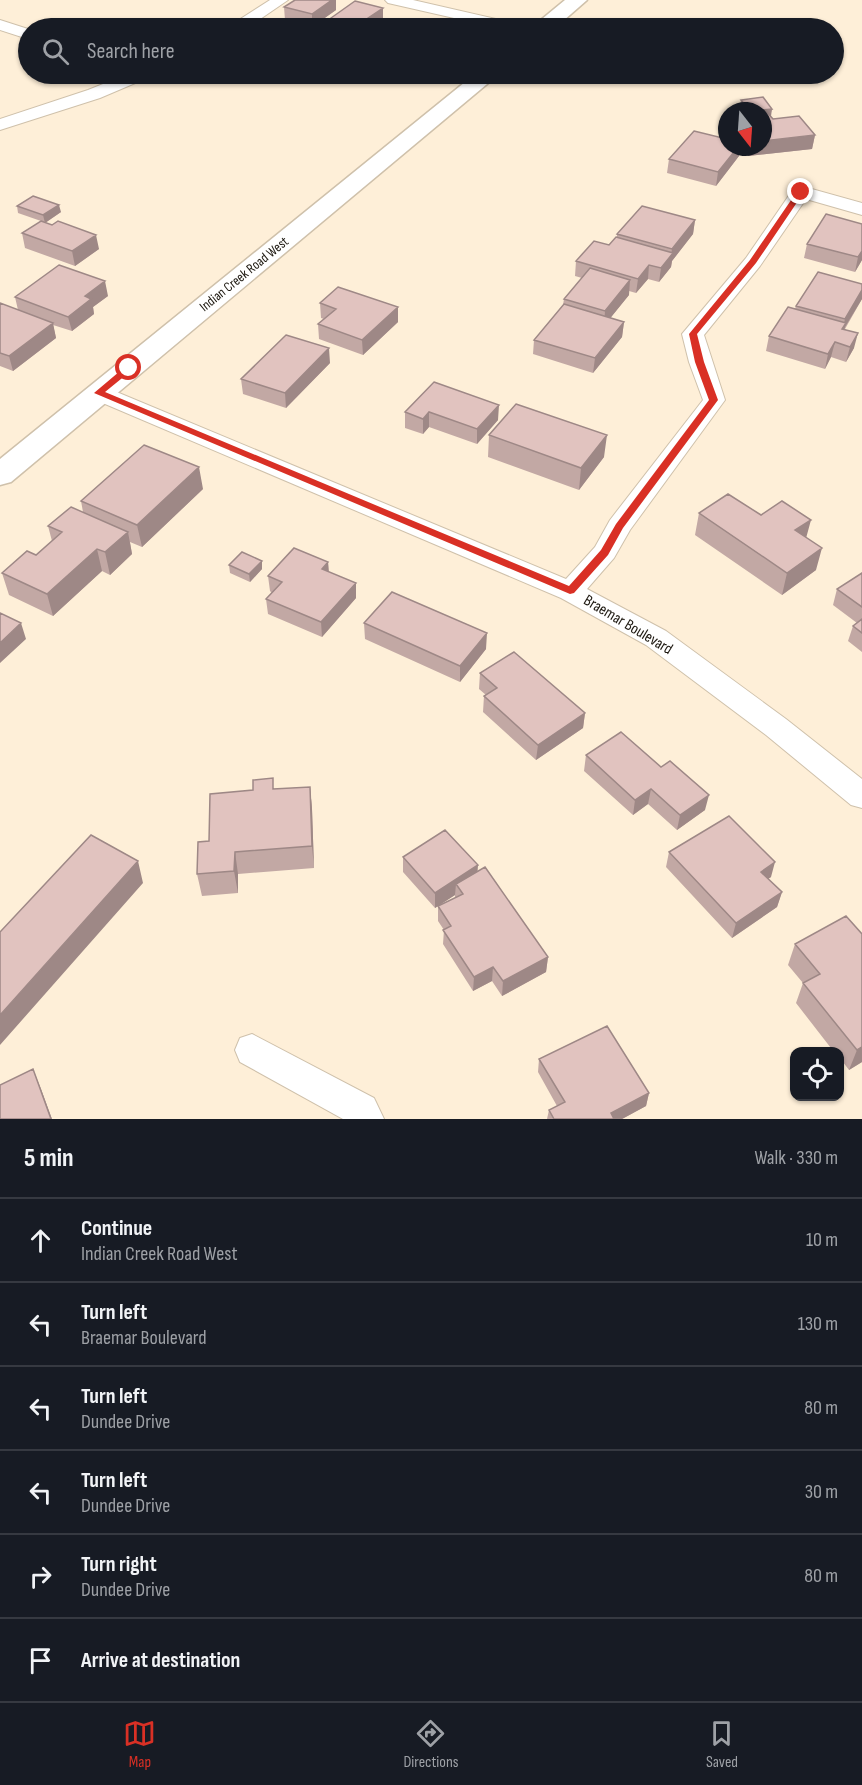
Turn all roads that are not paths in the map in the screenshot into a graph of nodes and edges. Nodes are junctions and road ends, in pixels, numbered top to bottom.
1 (280, 0) edge
2 (393, 0) edge
3 (577, 0) edge
4 (252, 18) edge
5 (472, 18) edge
6 (555, 18) edge
7 (0, 25) edge
8 (18, 31) edge
9 (118, 84) edge
10 (476, 84) edge
11 (0, 125) edge
12 (862, 209) edge
13 (99, 393) junction
14 (0, 475) edge
15 (570, 591) junction
16 (862, 796) edge
17 (252, 1050) dead end
18 (366, 1119) edge

1 - 4 street
2 - 5 street
3 - 6 street
7 - 8 street
9 - 11 street
10 - 13 street, Indian Creek Road West
12 - 15 street
13 - 14 street, Indian Creek Road West
13 - 15 street, Braemar Boulevard
15 - 16 street, Braemar Boulevard
17 - 18 street

